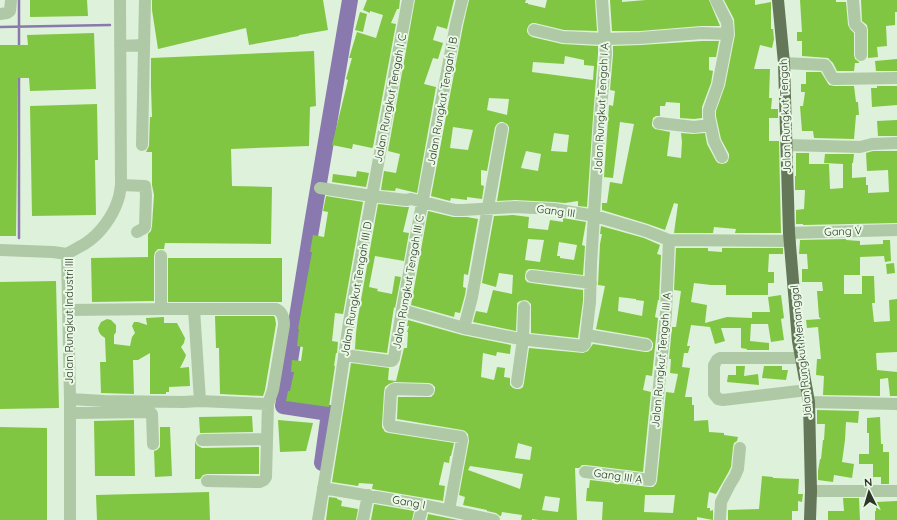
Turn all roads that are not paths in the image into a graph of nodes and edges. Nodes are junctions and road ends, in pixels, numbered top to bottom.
1 (11, 0) edge
2 (120, 0) edge
3 (145, 0) edge
4 (408, 0) edge
5 (462, 0) edge
6 (602, 0) edge
7 (716, 0) edge
8 (778, 0) edge
9 (853, 0) edge
10 (0, 14) edge
11 (534, 30) dead end
12 (728, 34) junction
13 (605, 39) junction
14 (144, 45) junction
15 (120, 46) junction
16 (861, 55) dead end
17 (784, 63) junction
18 (897, 78) edge
19 (659, 123) dead end
20 (710, 125) junction
21 (502, 129) dead end
22 (897, 143) edge
23 (142, 145) dead end
24 (787, 145) junction
25 (722, 157) dead end
26 (121, 185) junction
27 (320, 188) dead end
28 (372, 196) junction
29 (423, 202) junction
30 (488, 209) junction
31 (594, 216) junction
32 (897, 230) edge
33 (137, 232) dead end
34 (790, 237) junction
35 (669, 240) junction
36 (0, 250) edge
37 (67, 254) junction
38 (161, 256) dead end
39 (532, 276) dead end
40 (591, 283) junction
41 (524, 307) dead end
42 (161, 309) junction
43 (194, 309) junction
44 (68, 310) junction
45 (402, 310) junction
46 (464, 328) junction
47 (586, 335) junction
48 (523, 339) junction
49 (646, 345) dead end
50 (344, 355) junction
51 (801, 358) junction
52 (516, 382) dead end
53 (428, 390) dead end
54 (807, 390) junction
55 (70, 399) junction
56 (200, 401) junction
57 (809, 402) junction
58 (268, 404) junction
59 (897, 404) edge
60 (70, 413) junction
61 (267, 438) junction
62 (202, 440) dead end
63 (153, 444) dead end
64 (740, 448) dead end
65 (585, 472) dead end
66 (650, 480) joint
67 (207, 481) dead end
68 (323, 488) junction
69 (811, 491) junction
70 (897, 491) edge
71 (368, 495) junction
72 (423, 505) junction
73 (449, 510) junction
74 (471, 518) edge
75 (70, 520) edge
76 (318, 520) edge
77 (363, 520) edge
78 (419, 520) edge
79 (494, 520) edge
80 (720, 520) edge
81 (810, 520) edge

1 - 10 street
2 - 15 street, Jalan Rungkut Industri III
3 - 14 street
4 - 28 street, Jalan Rungkut Tengah I C
5 - 29 street, Jalan Rungkut Tengah I B
6 - 13 street, Jalan Rungkut Tengah I A
7 - 12 street
8 - 17 main road, Jalan Rungkut Tengah
9 - 16 street
11 - 13 street
12 - 13 street
12 - 20 street
13 - 31 street, Jalan Rungkut Tengah I A
14 - 15 street
14 - 23 street
15 - 26 street, Jalan Rungkut Industri III
17 - 18 street
17 - 24 main road, Jalan Rungkut Tengah
19 - 20 street
20 - 25 street
21 - 30 street
22 - 24 street
24 - 34 main road, Jalan Rungkut Tengah
26 - 33 street
26 - 37 street, Jalan Rungkut Industri III
27 - 28 street, Gang III
28 - 29 street, Gang III
28 - 50 street, Jalan Rungkut Tengah III D
29 - 30 street, Gang III
29 - 45 street, Jalan Rungkut Tengah III C
30 - 31 street, Gang III
30 - 46 street
31 - 35 street, Gang III
31 - 40 street, Jalan Rungkut Tengah I A
32 - 34 street, Gang V
34 - 35 street, Gang III
34 - 51 main road, Jalan Rungkut Menanggal
35 - 66 street, Jalan Rungkut Tengah III A
36 - 37 street
37 - 44 street, Jalan Rungkut Industri III
38 - 42 street
39 - 40 street
40 - 47 street, Jalan Rungkut Tengah I A
41 - 48 street
42 - 43 street
42 - 44 street
43 - 56 street
43 - 58 street
44 - 55 street, Jalan Rungkut Industri III
45 - 46 street
45 - 50 street, Jalan Rungkut Tengah III C
46 - 48 street
47 - 48 street
47 - 49 street
48 - 52 street
50 - 68 street, Jalan Rungkut Tengah III D
51 - 54 main road, Jalan Rungkut Menanggal
51 - 54 street
53 - 73 street
54 - 57 main road, Jalan Rungkut Menanggal
55 - 56 street
55 - 60 street, Jalan Rungkut Industri III
56 - 58 street
57 - 59 street
57 - 69 main road, Jalan Rungkut Menanggal
58 - 61 street
60 - 63 street
60 - 75 street, Jalan Rungkut Industri III
61 - 62 street
61 - 67 street
64 - 80 street
65 - 66 street, Gang III A
68 - 71 street, Gang I
68 - 76 street, Jalan Rungkut Tengah III D
69 - 70 street
69 - 81 main road, Jalan Rungkut Menanggal
71 - 72 street, Gang I
71 - 77 street
72 - 73 street, Gang I
72 - 78 street
73 - 74 street, Gang I
74 - 79 street, Gang I

